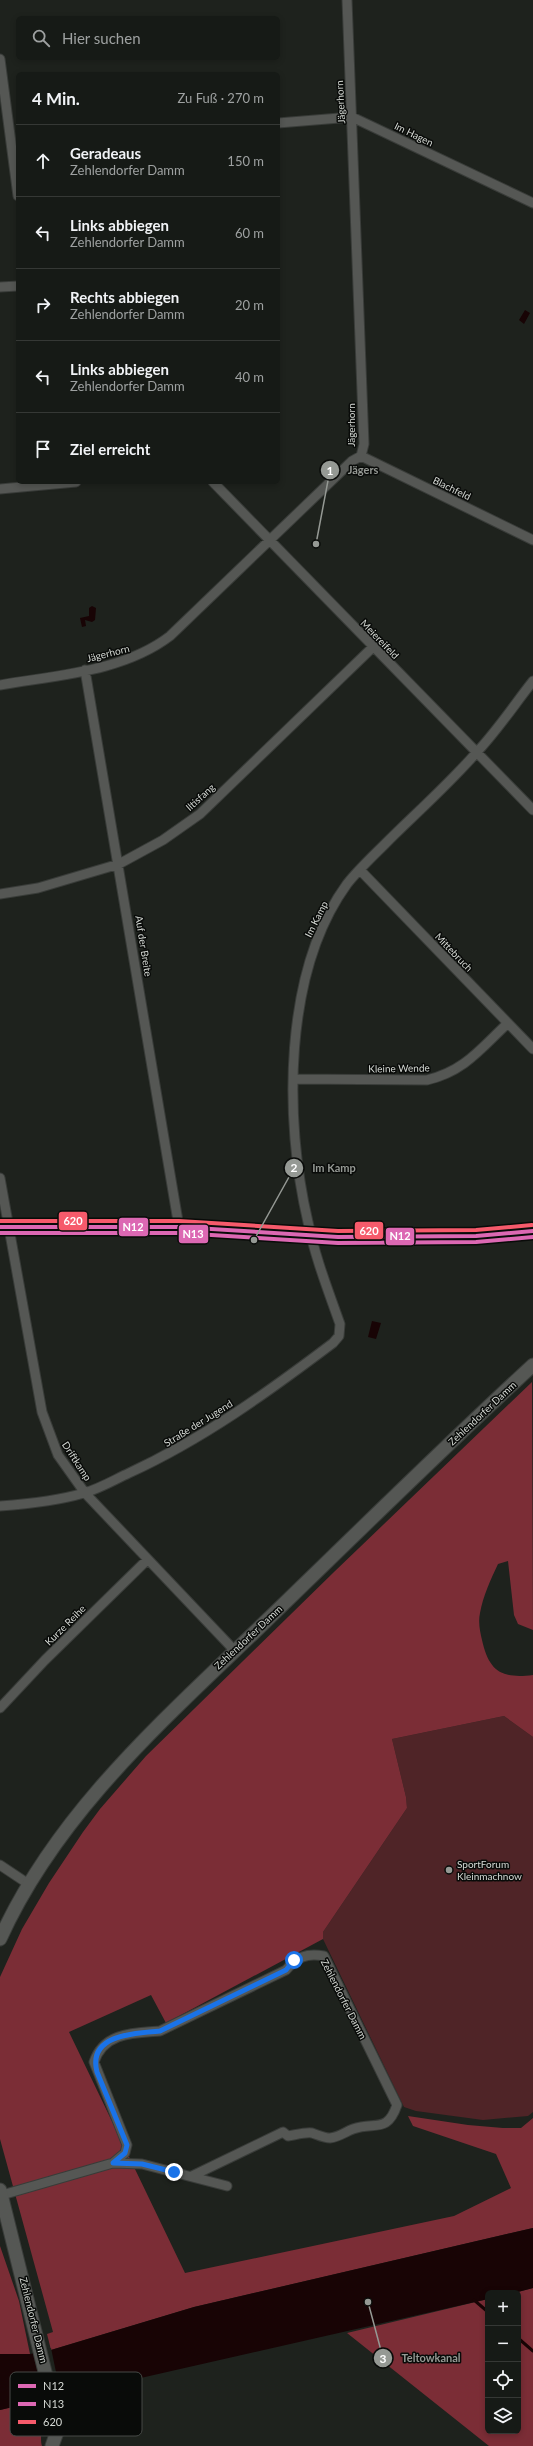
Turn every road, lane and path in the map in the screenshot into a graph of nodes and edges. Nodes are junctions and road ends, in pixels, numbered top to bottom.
1 (347, 0) edge
2 (0, 59) edge
3 (352, 117) junction
4 (280, 123) edge
5 (16, 160) edge
6 (533, 203) edge
7 (16, 286) edge
8 (0, 287) edge
9 (361, 456) junction
10 (54, 484) edge
11 (215, 484) edge
12 (0, 489) edge
13 (269, 540) junction
14 (533, 540) edge
15 (373, 647) junction
16 (85, 670) junction
17 (533, 681) edge
18 (0, 685) edge
19 (476, 753) junction
20 (533, 810) edge
21 (119, 864) junction
22 (360, 870) junction
23 (0, 894) edge
24 (508, 1023) junction
25 (533, 1049) edge
26 (294, 1079) junction
27 (0, 1178) edge
28 (4, 1227) edge
29 (179, 1227) junction
30 (533, 1232) edge
31 (311, 1237) junction
32 (341, 1330) joint
33 (533, 1365) edge
34 (85, 1493) junction
35 (0, 1506) edge
36 (148, 1560) junction
37 (236, 1651) junction
38 (0, 1708) edge
39 (0, 1865) edge
40 (27, 1883) junction
41 (0, 1939) edge
42 (113, 2163) junction
43 (192, 2176) junction
44 (227, 2186) dead end
45 (1, 2193) edge
46 (46, 2372) edge
47 (56, 2436) edge
48 (52, 2446) edge

1 - 3 street, Jägerhorn
2 - 5 street
3 - 4 street, Im Hagen
3 - 6 street, Im Hagen
3 - 9 street, Jägerhorn
7 - 8 street
9 - 13 street, Jägerhorn
9 - 14 street, Blachfeld
10 - 12 street
11 - 13 street, Meiereifeld
13 - 15 street, Meiereifeld
13 - 16 street, Jägerhorn
15 - 19 street, Meiereifeld
15 - 21 street, Iltisfang
16 - 18 street, Jägerhorn
16 - 21 street, Auf der Breite
17 - 19 street, Im Kamp
19 - 20 street, Meiereifeld
19 - 22 street, Im Kamp
21 - 23 street, Iltisfang
21 - 29 street, Auf der Breite
22 - 24 street, Mittebruch
22 - 26 street, Im Kamp
24 - 25 street, Mittebruch
24 - 26 street, Kleine Wende
26 - 31 street, Im Kamp
27 - 28 street, Driftkamp
28 - 29 street
28 - 34 street, Driftkamp
29 - 31 street
30 - 31 street
31 - 32 street, Im Kamp
32 - 34 street, Straße der Jugend
33 - 37 main road, Zehlendorfer Damm
34 - 35 street, Straße der Jugend
34 - 36 street, Driftkamp
36 - 37 street, Driftkamp
36 - 38 street, Kurze Reihe
37 - 40 main road, Zehlendorfer Damm
39 - 40 street
40 - 41 main road, Zehlendorfer Damm
42 - 43 street, Zehlendorfer Damm
42 - 43 street, Zehlendorfer Damm
42 - 45 street, Zehlendorfer Damm
43 - 44 street, Zehlendorfer Damm
45 - 46 main road, Zehlendorfer Damm
47 - 48 main road, Zehlendorfer Damm

